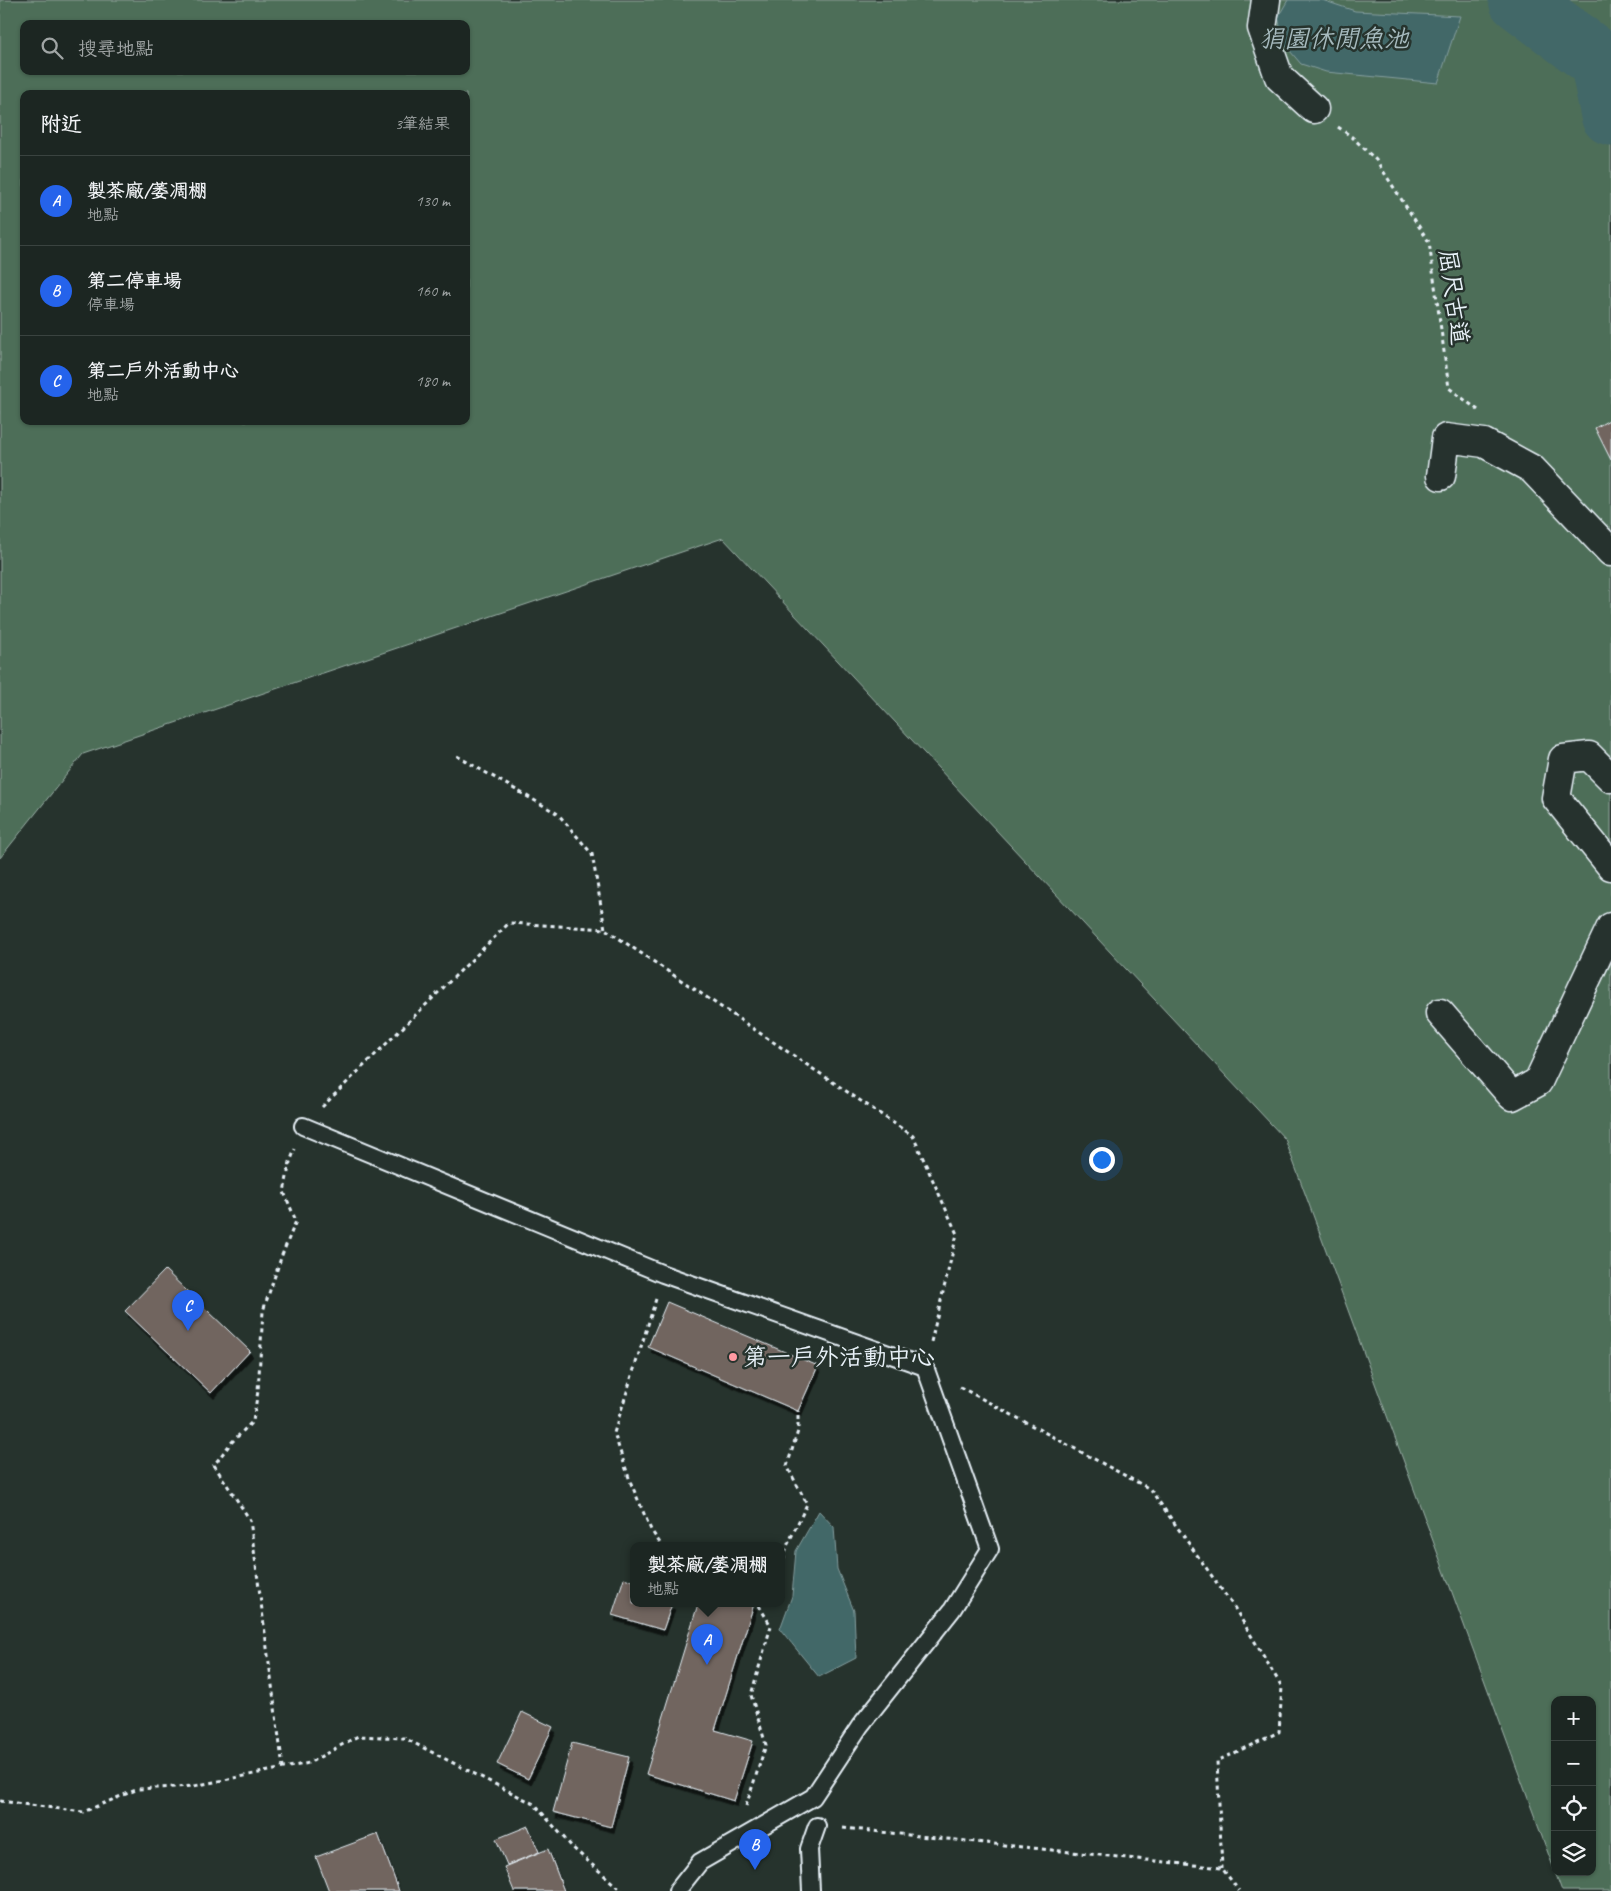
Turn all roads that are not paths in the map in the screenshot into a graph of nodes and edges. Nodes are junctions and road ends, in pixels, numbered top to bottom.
1 (1266, 0) edge
2 (1314, 110) road end
3 (1441, 476) dead end
4 (1611, 552) edge
5 (1611, 778) edge
6 (1611, 866) edge
7 (1611, 927) edge
8 (1440, 1012) dead end
9 (303, 1126) road end
10 (817, 1826) road end
11 (677, 1891) edge
12 (811, 1891) edge

1 - 2 street
3 - 4 street
5 - 6 street
7 - 8 street
9 - 11 lane
10 - 12 lane

